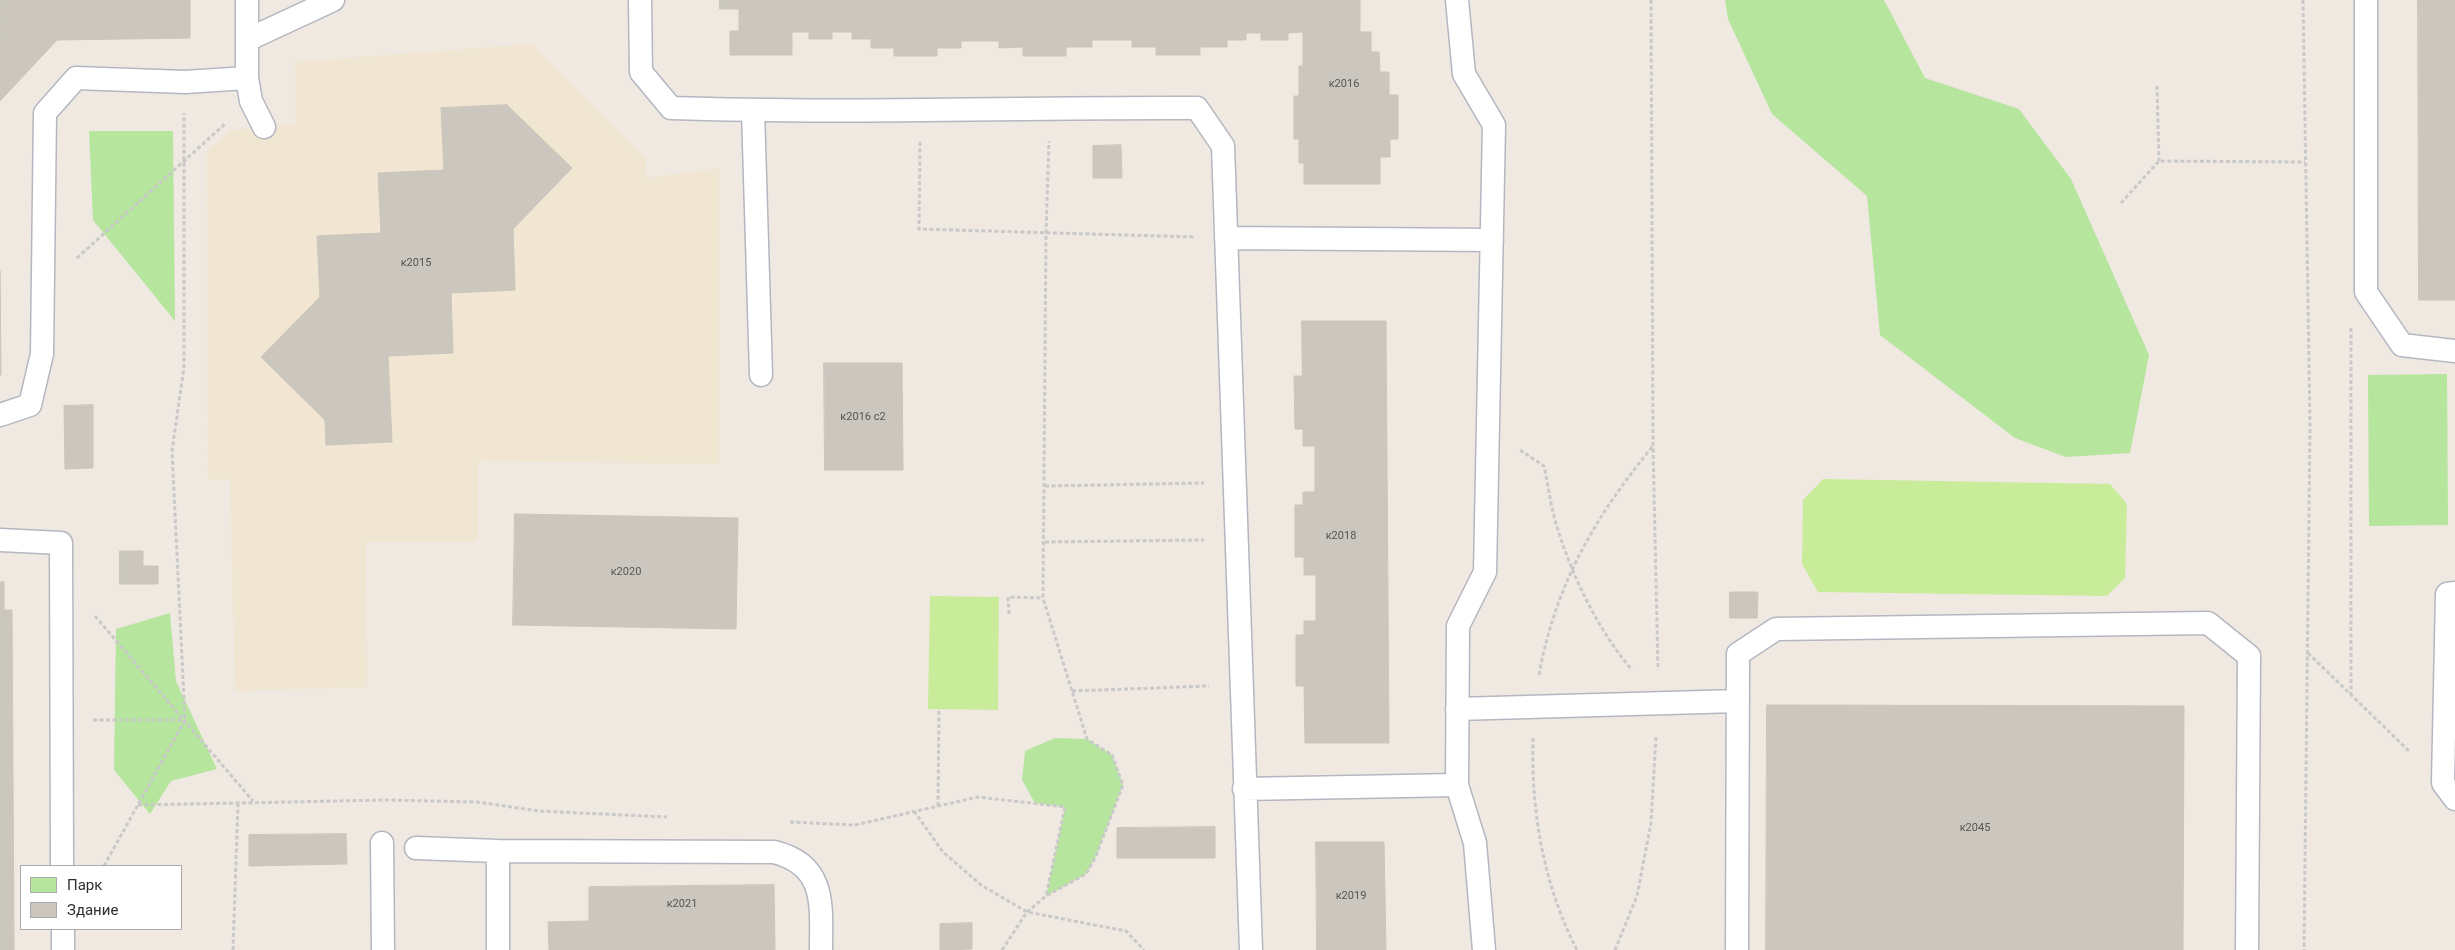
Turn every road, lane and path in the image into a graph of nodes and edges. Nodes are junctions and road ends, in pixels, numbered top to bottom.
1 (247, 0) edge
2 (332, 0) edge
3 (640, 0) edge
4 (1457, 0) edge
5 (1651, 0) edge
6 (2303, 0) edge
7 (2366, 0) edge
8 (247, 40) junction
9 (246, 78) junction
10 (184, 82) junction
11 (2157, 86) dead end
12 (251, 101) junction
13 (1050, 107) junction
14 (921, 109) junction
15 (753, 111) junction
16 (264, 127) dead end
17 (184, 161) junction
18 (2159, 161) junction
19 (2305, 162) junction
20 (2121, 203) dead end
21 (1046, 234) junction
22 (1226, 238) junction
23 (1492, 240) junction
24 (43, 289) junction
25 (2366, 292) junction
26 (2455, 351) edge
27 (761, 375) dead end
28 (0, 415) edge
29 (1488, 429) junction
30 (1234, 482) junction
31 (1044, 486) junction
32 (1236, 539) junction
33 (0, 540) edge
34 (1044, 542) junction
35 (2455, 593) edge
36 (1043, 598) junction
37 (1009, 614) dead end
38 (94, 615) dead end
39 (2308, 653) junction
40 (1240, 685) junction
41 (1072, 691) junction
42 (2351, 695) junction
43 (1658, 701) junction
44 (1738, 701) junction
45 (939, 709) dead end
46 (1457, 709) junction
47 (62, 719) junction
48 (185, 720) junction
49 (1457, 785) junction
50 (1244, 788) junction
51 (2449, 791) edge
52 (238, 802) junction
53 (253, 802) junction
54 (138, 804) junction
55 (938, 806) junction
56 (914, 811) junction
57 (668, 817) dead end
58 (786, 822) dead end
59 (382, 843) dead end
60 (416, 848) dead end
61 (498, 851) junction
62 (62, 865) edge
63 (105, 865) edge
64 (1046, 896) junction
65 (1027, 912) junction
66 (63, 930) edge
67 (63, 950) edge
68 (233, 950) edge
69 (383, 950) edge
70 (498, 950) edge
71 (821, 950) edge
72 (1002, 950) edge
73 (1144, 950) edge
74 (1251, 950) edge
75 (1484, 950) edge
76 (1615, 950) edge
77 (1737, 950) edge
78 (2247, 950) edge
79 (2304, 950) edge

1 - 8 lane
2 - 8 lane
3 - 15 lane
4 - 23 lane
5 - 43 path
6 - 19 path
7 - 25 lane
8 - 9 lane
9 - 10 lane
9 - 12 lane
10 - 17 path
10 - 24 lane
11 - 18 path
12 - 16 lane
12 - 17 path
13 - 14 lane
13 - 21 path
13 - 22 lane
14 - 15 lane
14 - 21 path
15 - 27 lane
17 - 24 path
17 - 48 path
18 - 19 path
18 - 20 path
19 - 39 path
21 - 22 path
21 - 31 path
22 - 23 lane
22 - 30 lane
23 - 29 lane
24 - 28 lane
25 - 26 lane
25 - 42 path
29 - 43 path
29 - 46 lane
30 - 31 path
30 - 32 lane
31 - 34 path
32 - 34 path
32 - 40 lane
33 - 47 lane
34 - 36 path
35 - 51 lane
36 - 37 path
36 - 41 path
38 - 48 path
39 - 42 path
39 - 79 path
40 - 41 path
40 - 50 lane
41 - 64 path
42 - 51 path
43 - 44 lane
43 - 46 lane
43 - 76 path
44 - 77 lane
44 - 78 lane
45 - 55 path
46 - 49 lane
47 - 48 path
47 - 62 lane
48 - 53 path
48 - 54 path
49 - 50 lane
49 - 75 lane
50 - 74 lane
52 - 53 path
52 - 54 path
52 - 68 path
53 - 57 path
54 - 63 path
55 - 56 path
55 - 64 path
56 - 58 path
56 - 65 path
59 - 69 lane
60 - 61 lane
61 - 70 lane
61 - 71 lane
64 - 65 path
65 - 72 path
65 - 73 path
66 - 67 lane

